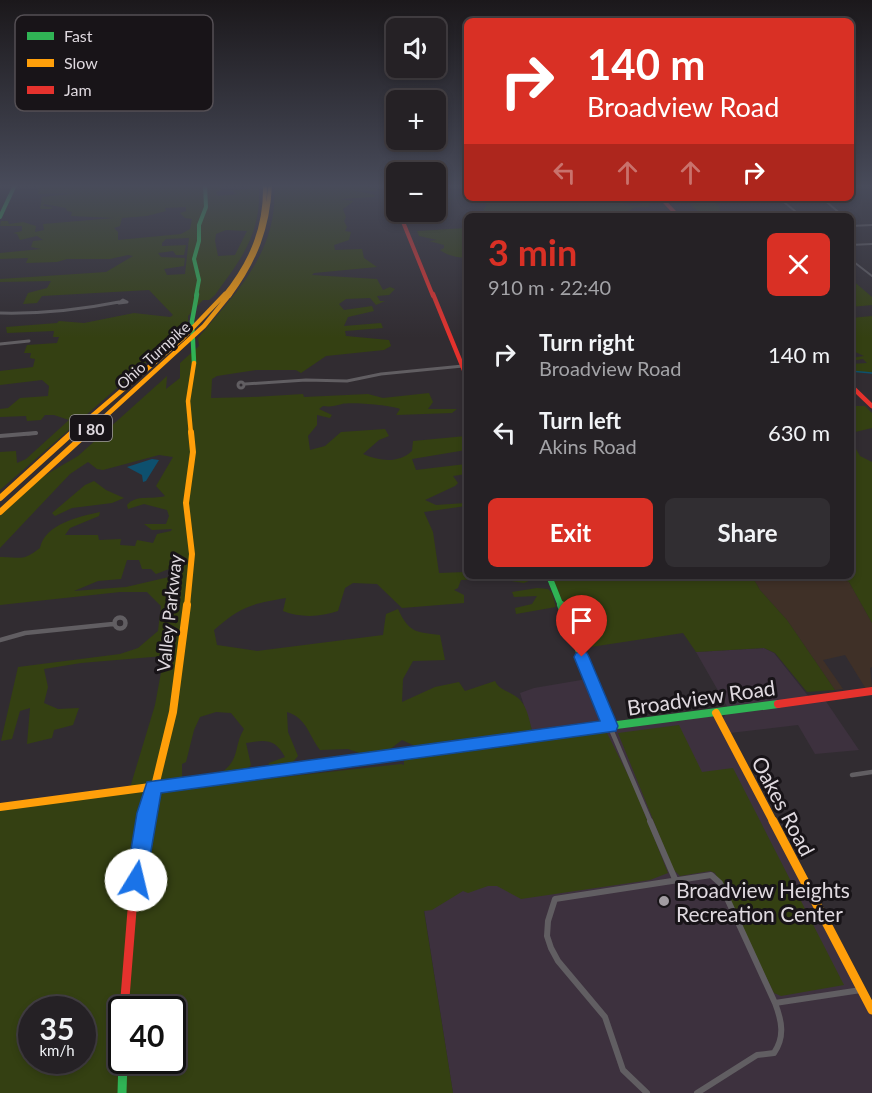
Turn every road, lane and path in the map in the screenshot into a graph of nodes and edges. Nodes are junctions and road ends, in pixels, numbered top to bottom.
1 (199, 236) edge
2 (259, 236) edge
3 (265, 236) edge
4 (409, 236) edge
5 (872, 244) edge
6 (854, 245) edge
7 (854, 262) edge
8 (872, 276) edge
9 (119, 302) dead end
10 (0, 313) edge
11 (29, 341) dead end
12 (183, 341) junction
13 (0, 344) edge
14 (463, 366) junction
15 (464, 369) edge
16 (245, 384) dead end
17 (854, 391) edge
18 (872, 406) edge
19 (36, 433) dead end
20 (0, 436) edge
21 (0, 498) edge
22 (0, 512) edge
23 (550, 579) edge
24 (113, 624) dead end
25 (0, 640) edge
26 (872, 691) edge
27 (716, 713) junction
28 (610, 726) junction
29 (872, 772) edge
30 (852, 775) dead end
31 (154, 787) junction
32 (0, 807) edge
33 (675, 879) junction
34 (861, 990) junction
35 (125, 996) edge
36 (775, 1004) junction
37 (872, 1010) edge
38 (123, 1074) edge
39 (122, 1093) edge
40 (647, 1093) edge
41 (697, 1093) edge

1 - 31 main road, Valley Parkway
2 - 12 main road, Ohio Turnpike / I 80
3 - 12 main road, Ohio Turnpike / I 80
4 - 14 main road
5 - 6 street
7 - 8 street
9 - 10 street
11 - 13 street
12 - 21 main road, Ohio Turnpike / I 80
12 - 22 main road, Ohio Turnpike / I 80
14 - 15 main road
14 - 16 street
17 - 18 main road
19 - 20 street
23 - 28 main road
24 - 25 street
26 - 27 main road, Broadview Road
27 - 28 main road, Broadview Road
27 - 34 main road, Oakes Road
28 - 31 main road, Broadview Road
28 - 33 street
29 - 30 street
31 - 32 main road, Broadview Road
31 - 35 main road, Valley Parkway
33 - 36 street
33 - 40 street
34 - 36 street
34 - 37 main road, Oakes Road
36 - 41 street
38 - 39 main road

